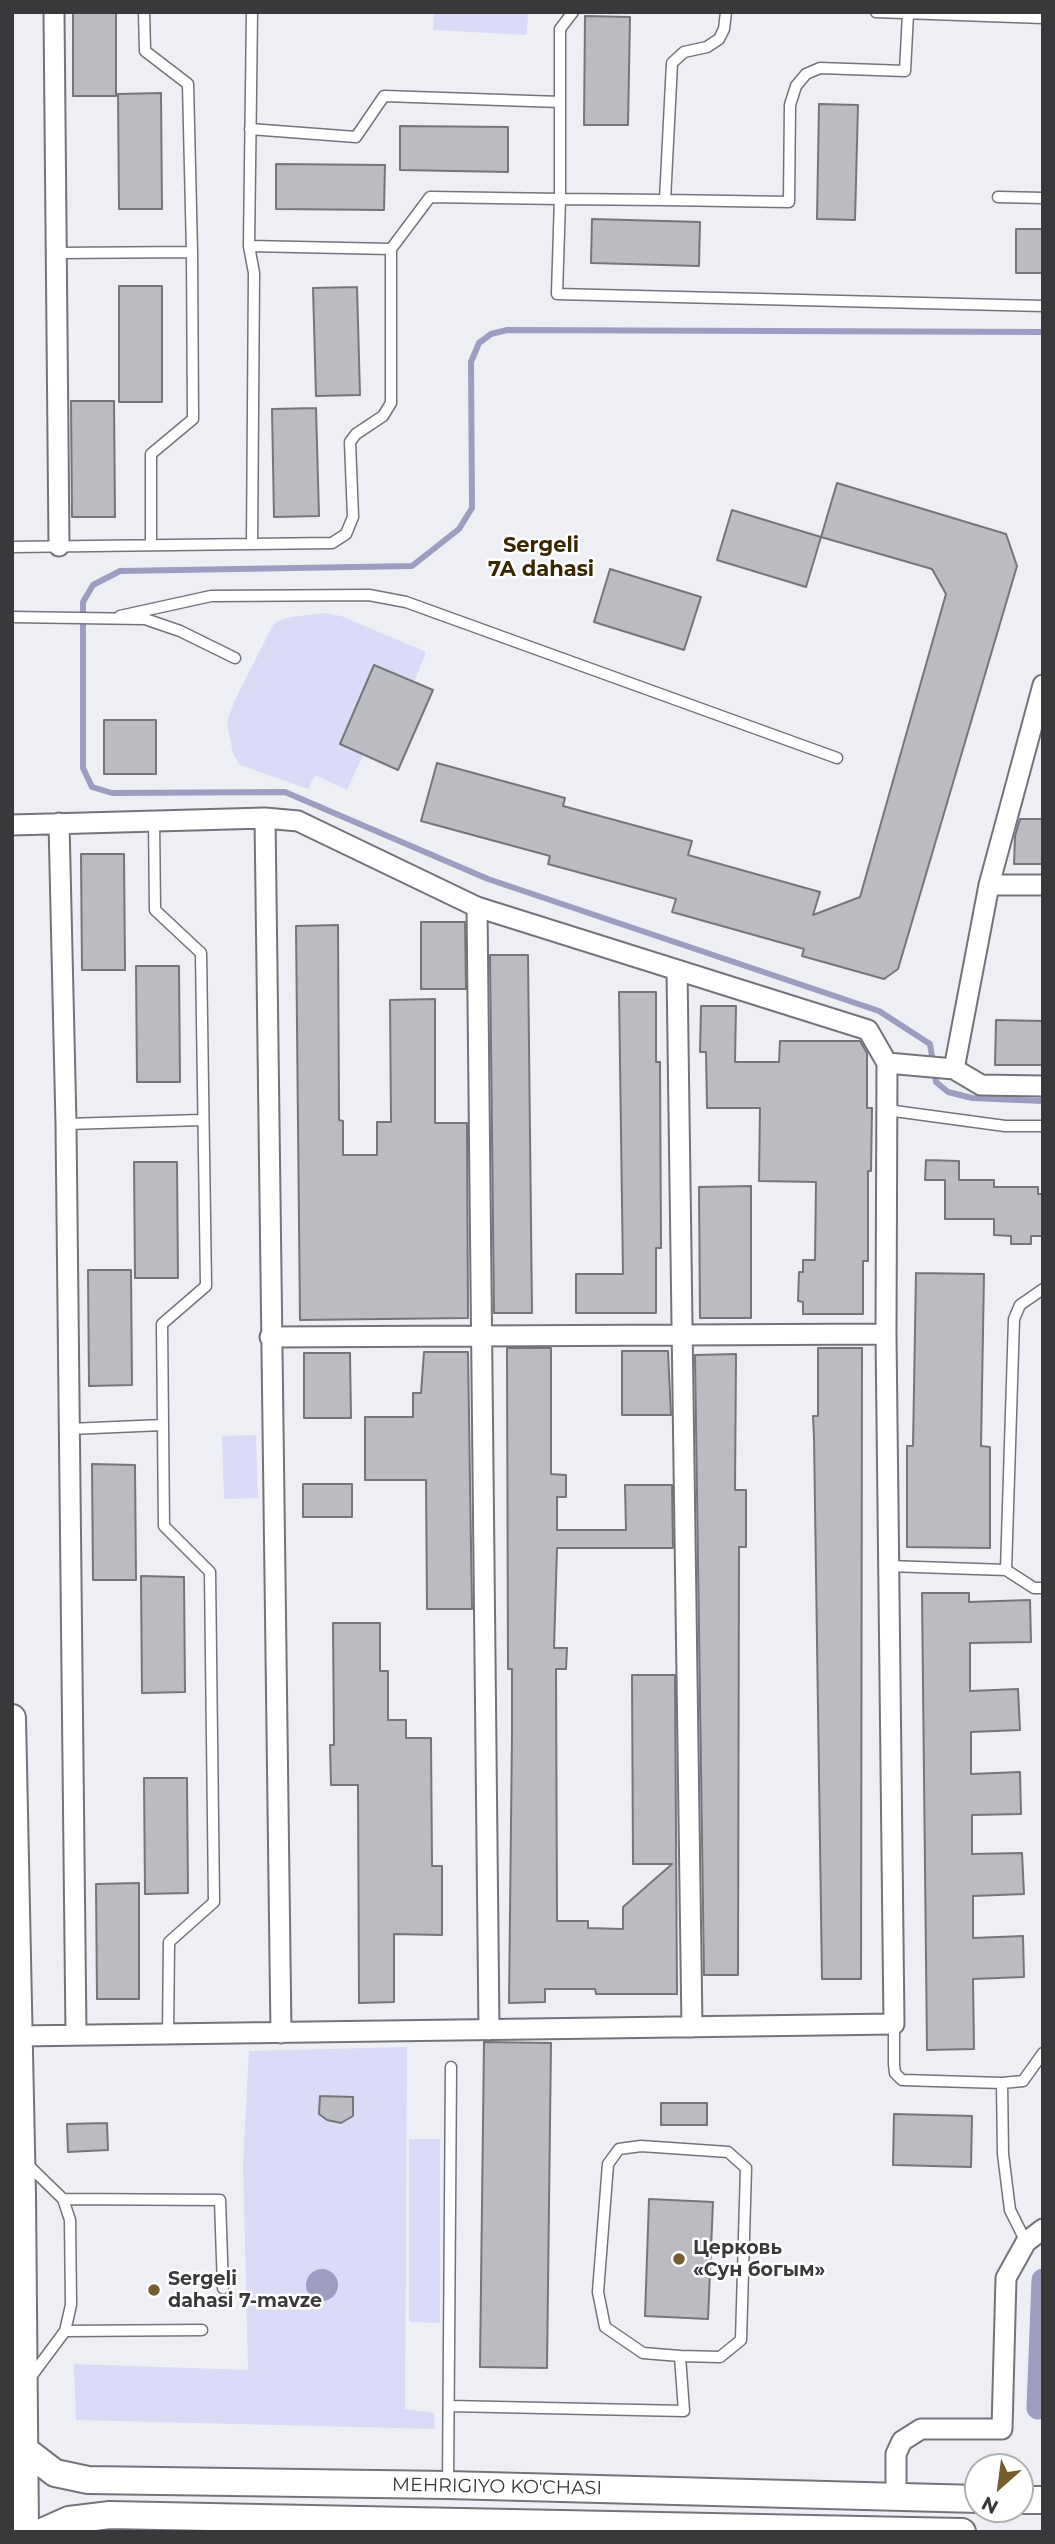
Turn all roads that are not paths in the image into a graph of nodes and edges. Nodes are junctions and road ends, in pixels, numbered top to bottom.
1 (54, 12) edge
2 (144, 12) edge
3 (252, 12) edge
4 (573, 12) edge
5 (726, 12) edge
6 (876, 12) edge
7 (908, 14) junction
8 (1037, 16) edge
9 (560, 102) junction
10 (250, 129) junction
11 (998, 197) dead end
12 (1043, 198) edge
13 (560, 199) junction
14 (665, 200) junction
15 (249, 246) junction
16 (391, 249) junction
17 (192, 252) junction
18 (55, 253) junction
19 (1043, 306) edge
20 (251, 543) junction
21 (151, 544) junction
22 (58, 546) junction
23 (12, 547) edge
24 (12, 617) edge
25 (120, 617) junction
26 (235, 658) dead end
27 (1043, 685) edge
28 (837, 758) dead end
29 (265, 818) junction
30 (154, 820) junction
31 (59, 823) junction
32 (12, 825) edge
33 (989, 885) junction
34 (1043, 885) edge
35 (477, 907) junction
36 (677, 971) junction
37 (887, 1063) junction
38 (950, 1069) junction
39 (1043, 1086) edge
40 (887, 1110) junction
41 (202, 1120) junction
42 (66, 1124) junction
43 (1043, 1126) edge
44 (1043, 1289) edge
45 (886, 1334) junction
46 (680, 1335) junction
47 (482, 1336) junction
48 (270, 1338) junction
49 (163, 1425) junction
50 (69, 1429) junction
51 (888, 1566) junction
52 (1006, 1570) junction
53 (1043, 1588) edge
54 (12, 1718) edge
55 (894, 2024) junction
56 (692, 2027) junction
57 (489, 2030) junction
58 (281, 2033) junction
59 (169, 2034) junction
60 (76, 2035) junction
61 (18, 2036) junction
62 (1043, 2053) edge
63 (451, 2067) dead end
64 (1002, 2083) junction
65 (21, 2158) junction
66 (63, 2199) junction
67 (1043, 2229) edge
68 (1026, 2242) junction
69 (223, 2288) dead end
70 (202, 2330) dead end
71 (65, 2331) junction
72 (680, 2356) junction
73 (25, 2385) junction
74 (449, 2406) junction
75 (19, 2419) edge
76 (25, 2450) junction
77 (448, 2485) junction
78 (896, 2497) junction
79 (964, 2499) edge
80 (25, 2532) edge
81 (42, 2532) edge
82 (962, 2532) edge

1 - 18 street
2 - 17 lane
3 - 10 lane
4 - 9 lane
5 - 14 lane
6 - 7 lane
7 - 8 lane
7 - 14 lane
9 - 10 lane
9 - 13 lane
10 - 15 lane
11 - 12 lane
13 - 14 lane
13 - 16 lane
13 - 19 lane
15 - 16 lane
15 - 20 lane
16 - 20 lane
17 - 18 lane
17 - 21 lane
18 - 22 street
20 - 21 lane
21 - 22 lane
22 - 23 lane
24 - 25 lane
25 - 26 lane
25 - 28 lane
27 - 33 street
29 - 30 street
29 - 35 street
29 - 48 street
30 - 31 street
30 - 41 lane
31 - 32 street
31 - 42 street
33 - 34 street
33 - 38 street
35 - 36 street
35 - 47 street
36 - 37 street
36 - 46 street
37 - 38 street
37 - 40 street
38 - 39 street
40 - 43 lane
40 - 45 street
41 - 42 lane
41 - 49 lane
42 - 50 street
44 - 52 lane
45 - 46 street
45 - 51 street
46 - 47 street
46 - 56 street
47 - 48 street
47 - 57 street
48 - 58 street
49 - 50 lane
49 - 59 lane
50 - 60 street
51 - 52 lane
51 - 55 street
52 - 53 lane
54 - 61 main road
55 - 56 street
55 - 64 lane
56 - 57 street
57 - 58 street
58 - 59 street
59 - 60 street
60 - 61 street
61 - 65 main road
62 - 64 lane
63 - 74 lane
64 - 68 lane
65 - 66 lane
65 - 73 main road
66 - 69 lane
66 - 71 lane
67 - 68 street
68 - 78 street
70 - 71 lane
71 - 73 lane
72 - 72 lane
72 - 74 lane
73 - 75 main road
74 - 77 lane
75 - 76 main road
76 - 77 main road, MEHRIGIYO KO'CHASI
76 - 80 main road
77 - 78 main road, MEHRIGIYO KO'CHASI
78 - 79 main road, MEHRIGIYO KO'CHASI
81 - 82 main road, MEHRIGIYO KO'CHASI

